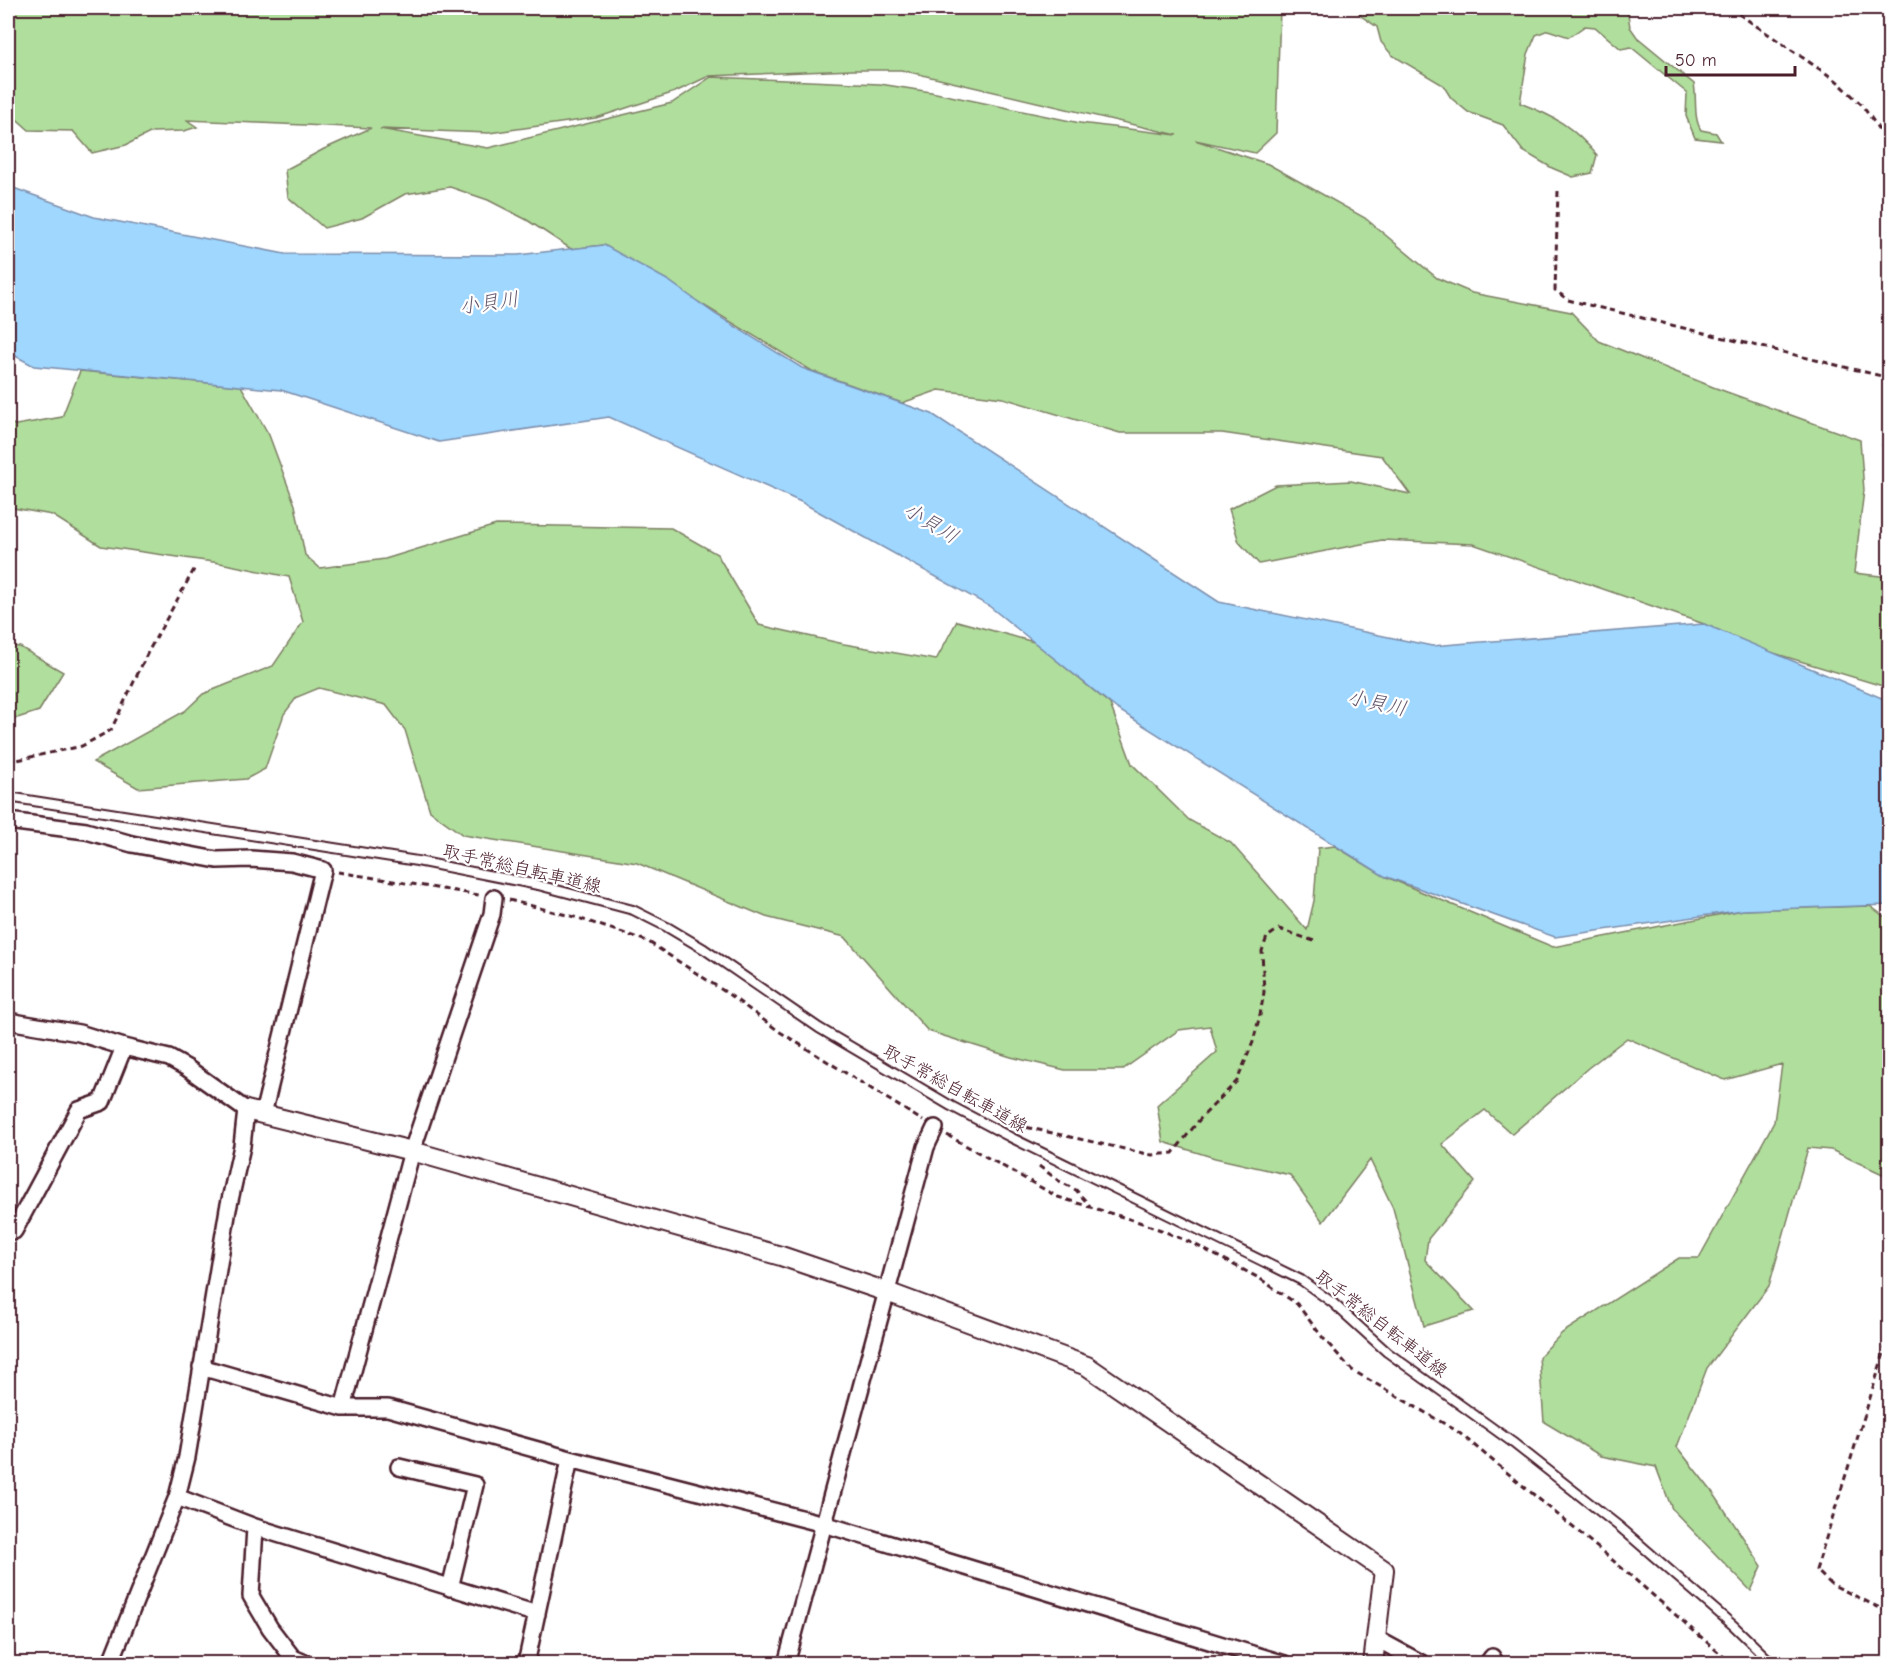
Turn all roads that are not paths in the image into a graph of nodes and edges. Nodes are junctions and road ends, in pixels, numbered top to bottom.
1 (8, 797) edge
2 (8, 821) edge
3 (494, 898) road end
4 (8, 1021) edge
5 (124, 1047) junction
6 (255, 1112) junction
7 (935, 1128) road end
8 (412, 1151) junction
9 (14, 1231) dead end
10 (887, 1292) junction
11 (201, 1367) junction
12 (343, 1408) junction
13 (570, 1459) junction
14 (399, 1467) dead end
15 (177, 1497) junction
16 (824, 1524) junction
17 (255, 1527) junction
18 (450, 1588) junction
19 (537, 1614) junction
20 (1377, 1639) junction
21 (110, 1664) edge
22 (307, 1664) edge
23 (526, 1664) edge
24 (786, 1664) edge
25 (1285, 1664) edge
26 (1373, 1664) edge
27 (1423, 1664) edge
28 (1487, 1664) edge
29 (1496, 1664) edge
30 (1773, 1664) edge

1 - 30 lane, 取手常総自転車道線
2 - 6 street
3 - 8 street
4 - 5 street
5 - 6 street
5 - 9 street
6 - 8 street
6 - 11 street
7 - 10 street
8 - 10 street
8 - 12 street
10 - 16 street
10 - 20 street
11 - 12 street
11 - 15 street
12 - 13 street
13 - 16 street
13 - 19 street
14 - 18 street
15 - 17 street
15 - 21 street
16 - 24 street
16 - 25 street
17 - 18 street
17 - 22 street
18 - 19 street
19 - 23 street
20 - 26 street
20 - 27 street
28 - 29 street

